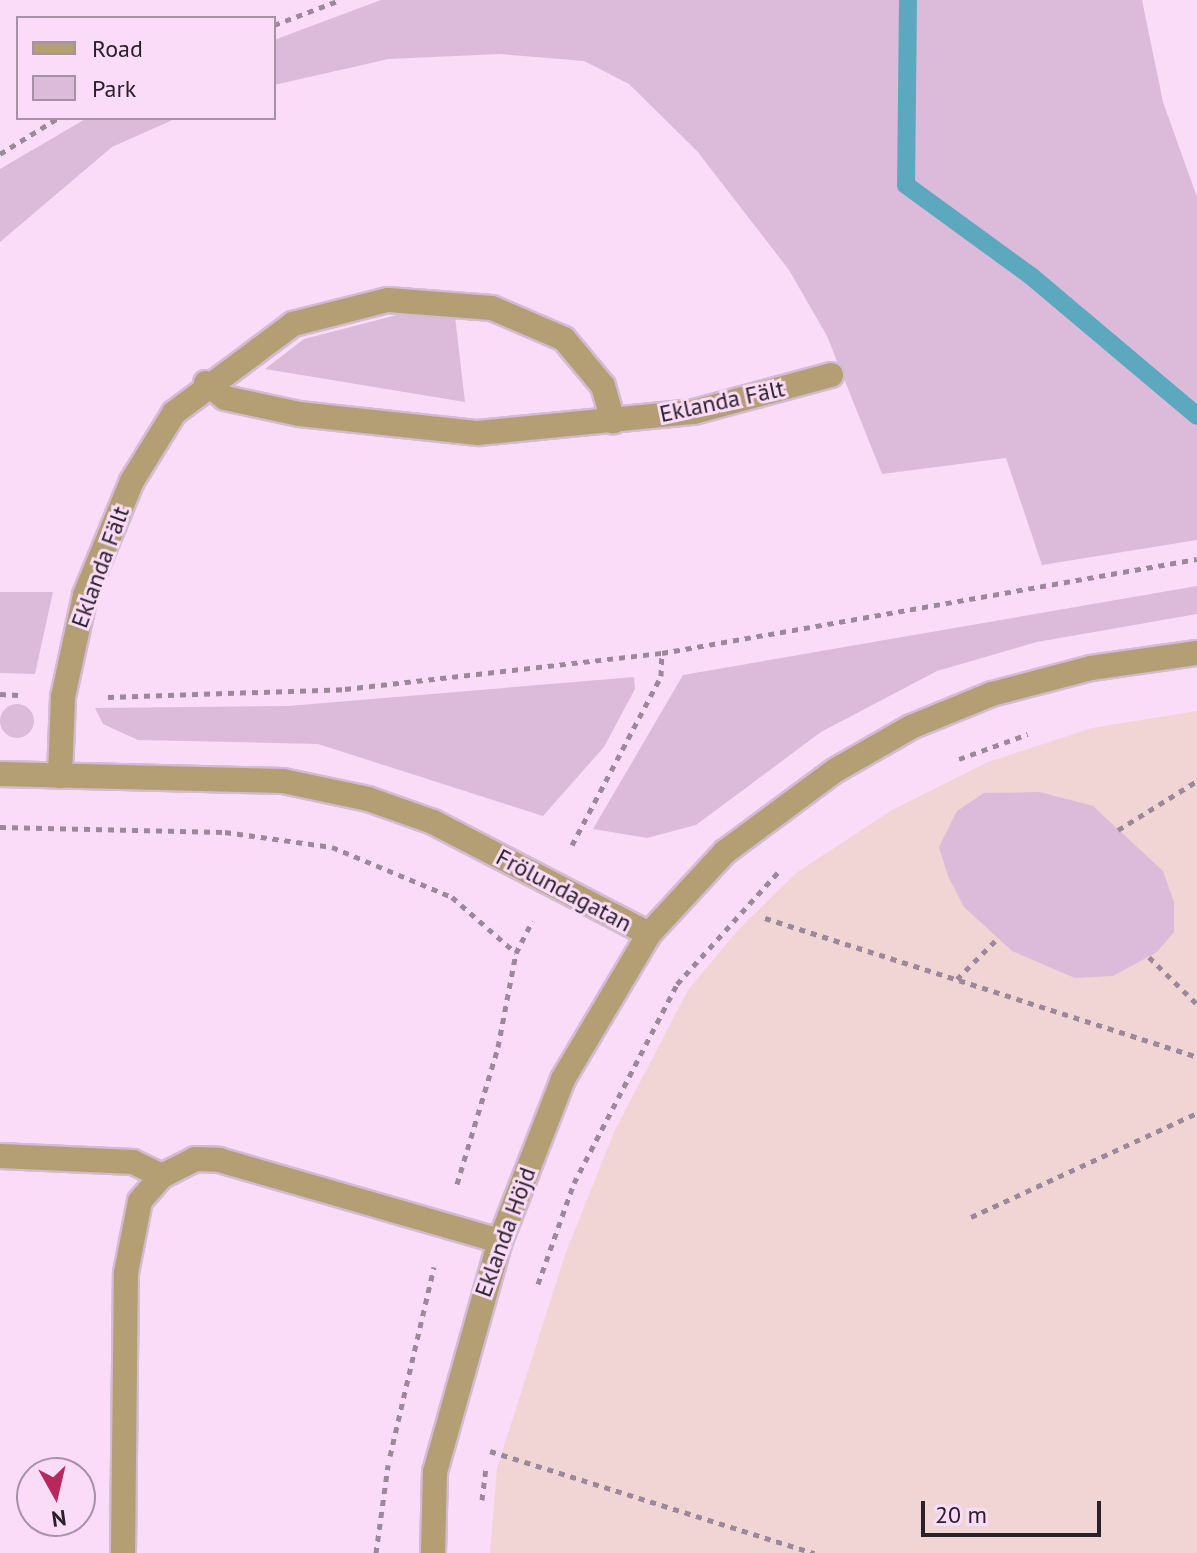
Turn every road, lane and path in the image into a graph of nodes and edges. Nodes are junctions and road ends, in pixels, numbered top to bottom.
1 (340, 0) edge
2 (276, 24) edge
3 (55, 120) edge
4 (0, 154) edge
5 (831, 375) dead end
6 (206, 383) junction
7 (613, 422) junction
8 (1197, 559) edge
9 (662, 653) junction
10 (1197, 653) edge
11 (0, 694) edge
12 (63, 697) junction
13 (1037, 731) dead end
14 (951, 762) dead end
15 (0, 774) edge
16 (60, 776) junction
17 (1197, 781) edge
18 (0, 827) edge
19 (1118, 830) dead end
20 (794, 859) dead end
21 (551, 882) junction
22 (765, 918) dead end
23 (649, 934) junction
24 (997, 939) dead end
25 (516, 953) dead end
26 (1149, 957) dead end
27 (957, 979) junction
28 (1197, 1004) edge
29 (1197, 1057) edge
30 (1197, 1113) edge
31 (0, 1156) edge
32 (162, 1176) junction
33 (971, 1217) dead end
34 (500, 1241) junction
35 (535, 1292) dead end
36 (493, 1437) dead end
37 (490, 1451) junction
38 (481, 1508) dead end
39 (123, 1553) edge
40 (433, 1553) edge
41 (814, 1553) edge

1 - 2 path
3 - 4 path
5 - 7 street, Eklanda Fält
6 - 7 street, Eklanda Fält
6 - 7 street, Eklanda Fält
6 - 12 street, Eklanda Fält
8 - 9 path
9 - 12 path
9 - 21 path
10 - 23 street, Frölundagatan
11 - 12 path
12 - 16 street, Eklanda Fält
13 - 14 path
15 - 16 street, Frölundagatan
16 - 21 street, Frölundagatan
17 - 19 path
18 - 25 path
20 - 35 path
21 - 23 street, Frölundagatan
22 - 27 path
23 - 34 street, Eklanda Höjd
24 - 27 path
26 - 28 path
27 - 29 path
30 - 33 path
31 - 32 street
32 - 34 street
32 - 39 street
34 - 40 street, Eklanda Höjd
36 - 37 path
37 - 38 path
37 - 41 path

